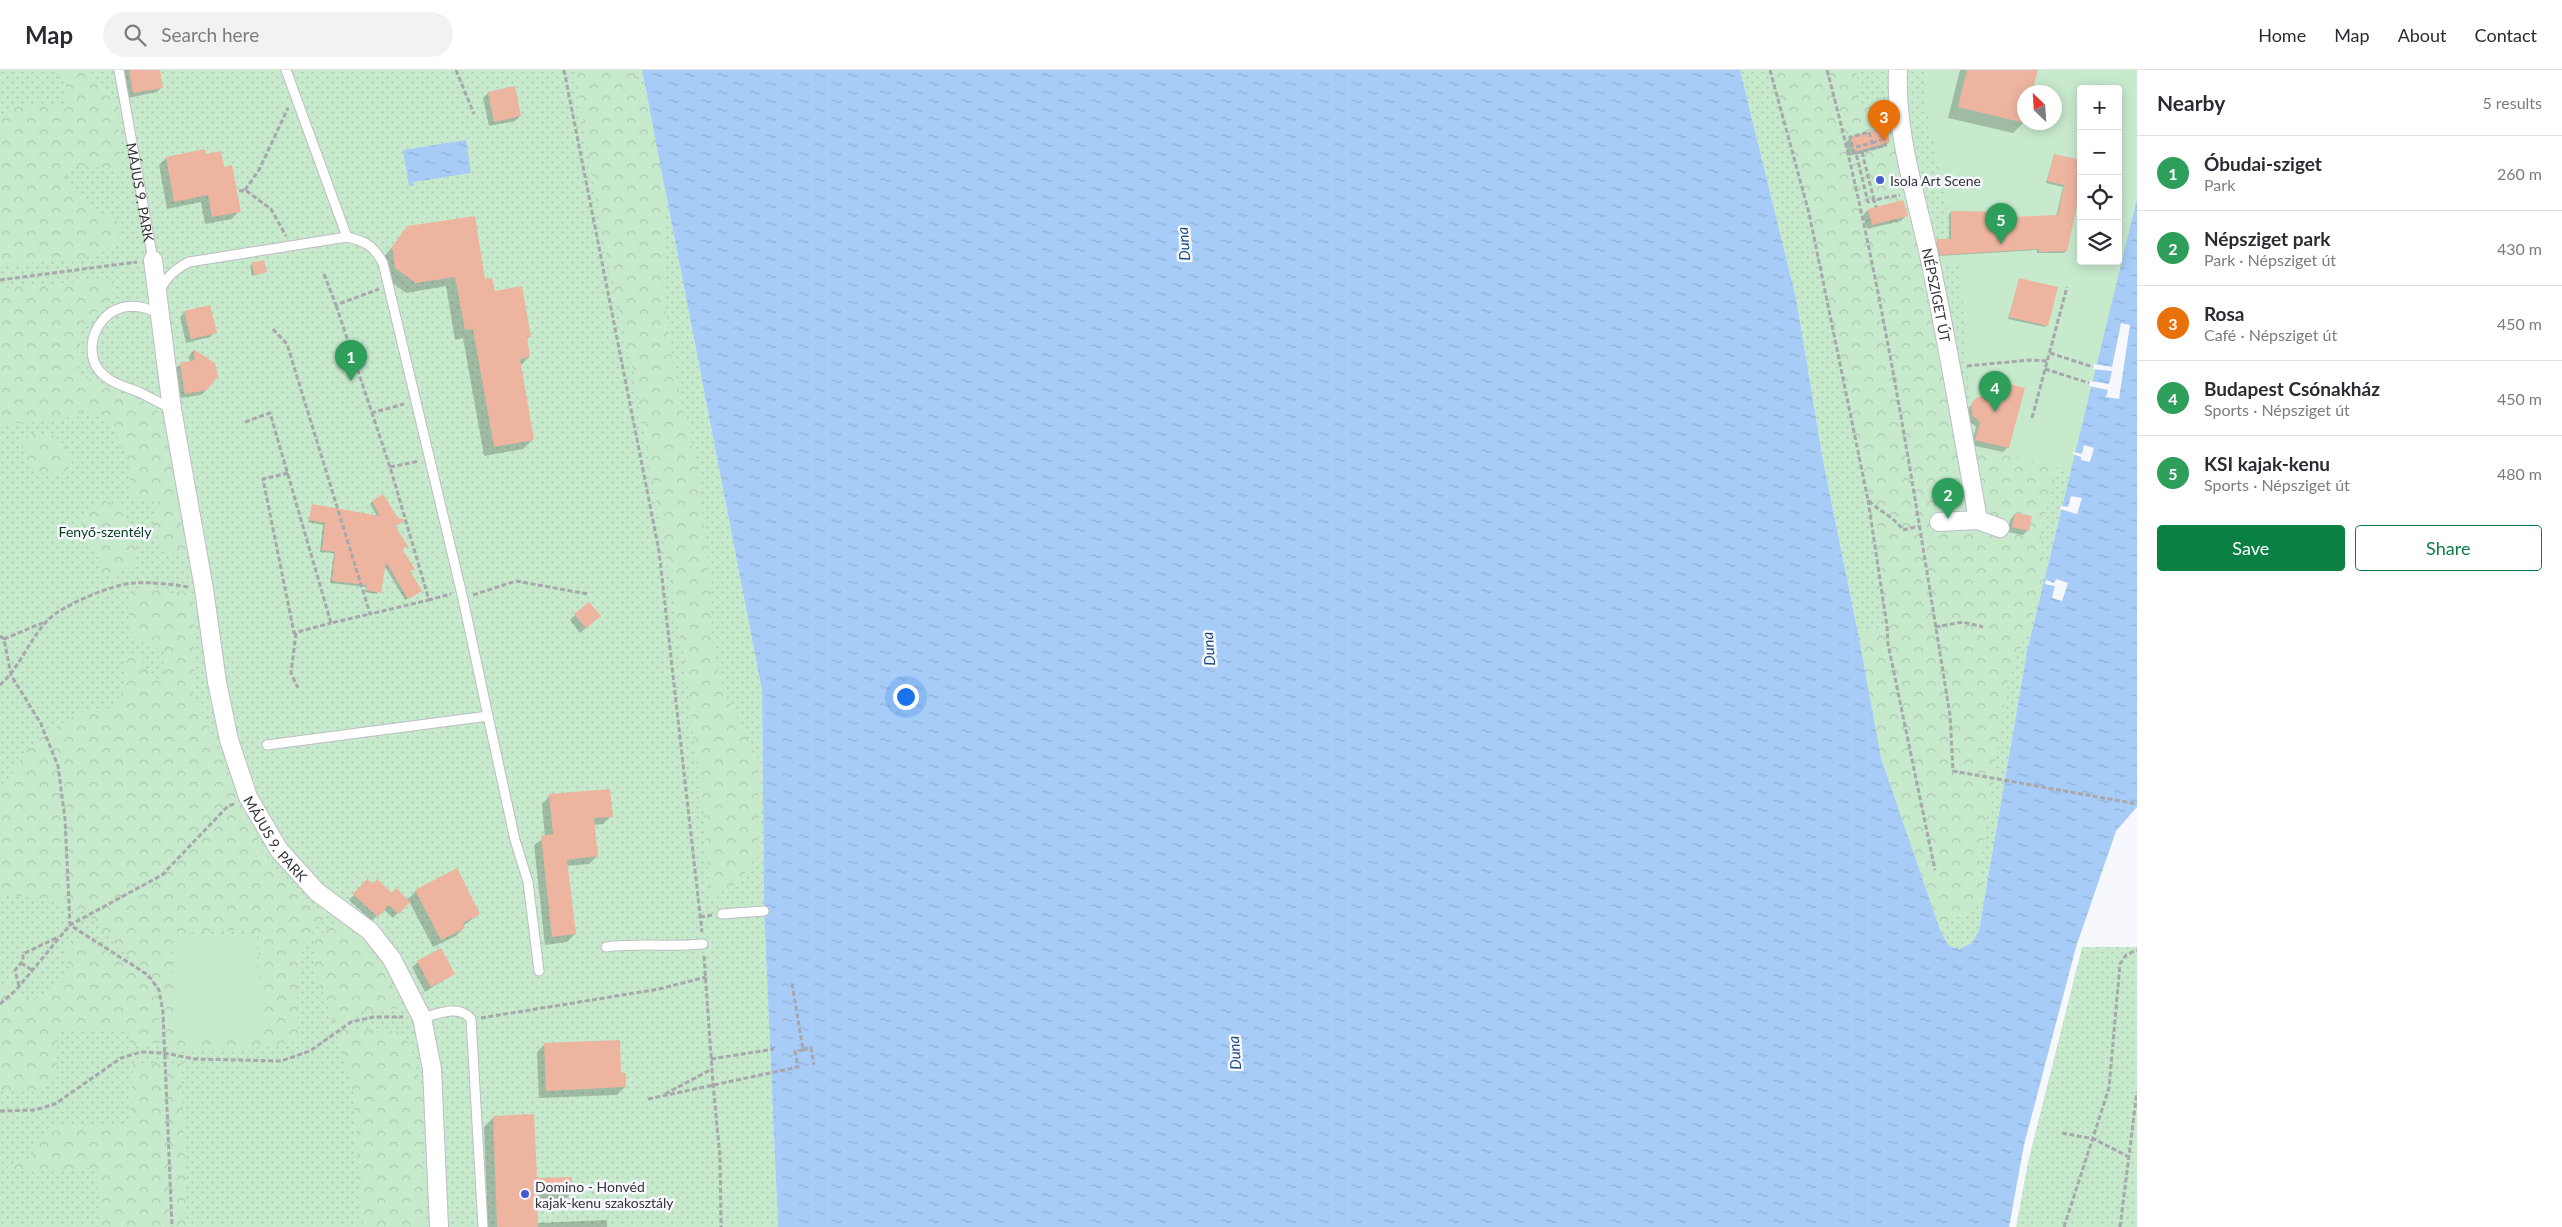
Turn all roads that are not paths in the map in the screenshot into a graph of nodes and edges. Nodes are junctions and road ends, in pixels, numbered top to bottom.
1 (119, 70) edge
2 (286, 70) edge
3 (1898, 70) edge
4 (346, 238) junction
5 (152, 260) joint
6 (157, 295) junction
7 (159, 314) junction
8 (172, 409) junction
9 (1978, 520) junction
10 (1939, 522) dead end
11 (2000, 528) dead end
12 (488, 716) junction
13 (267, 745) dead end
14 (764, 911) dead end
15 (722, 914) dead end
16 (704, 944) road end
17 (606, 947) dead end
18 (540, 971) dead end
19 (422, 1018) junction
20 (439, 1227) edge
21 (483, 1227) edge

1 - 5 lane, MÁJUS 9. PARK
2 - 4 lane
3 - 9 street, NÉPSZIGET ÚT
4 - 6 lane
4 - 12 lane
5 - 6 street, MÁJUS 9. PARK
6 - 7 street, MÁJUS 9. PARK
7 - 8 street, MÁJUS 9. PARK
7 - 8 lane
8 - 19 street, MÁJUS 9. PARK
9 - 10 street
9 - 11 street
12 - 13 lane
12 - 18 lane
14 - 15 lane
16 - 17 lane
19 - 20 street, MÁJUS 9. PARK
19 - 21 lane

